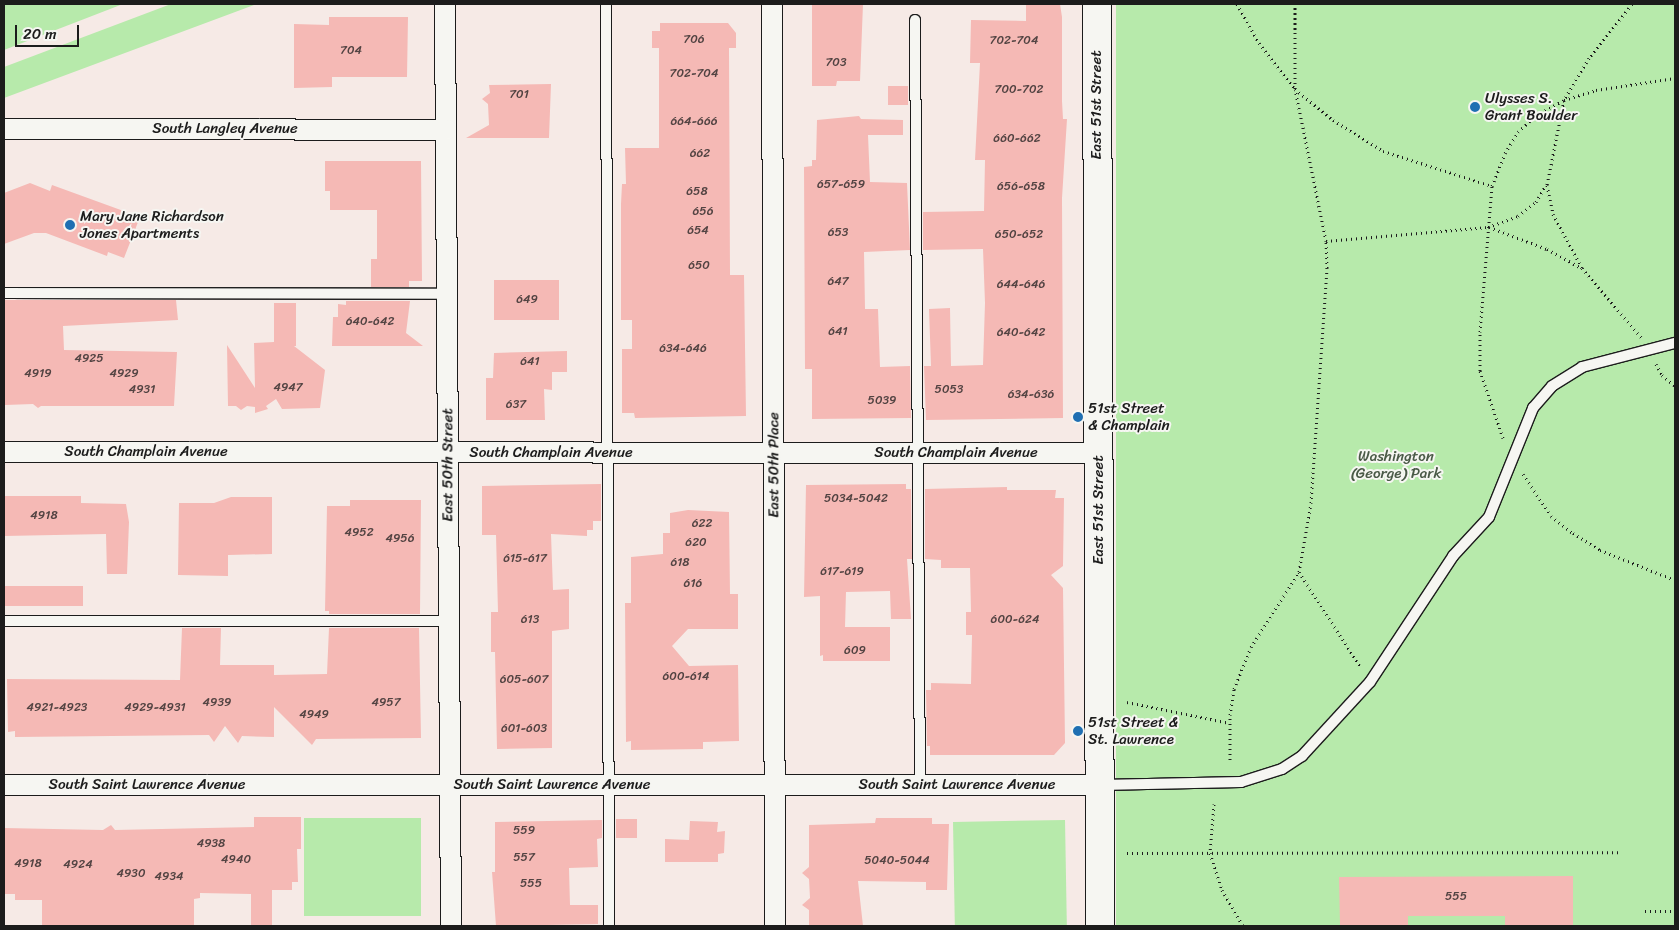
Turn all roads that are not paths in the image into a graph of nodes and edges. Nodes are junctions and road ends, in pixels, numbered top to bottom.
1 (445, 4) edge
2 (606, 4) edge
3 (772, 4) edge
4 (1097, 4) edge
5 (915, 20) dead end
6 (4, 129) edge
7 (446, 130) junction
8 (4, 293) edge
9 (447, 294) junction
10 (1675, 343) edge
11 (4, 452) edge
12 (448, 452) junction
13 (774, 452) junction
14 (608, 453) junction
15 (918, 453) junction
16 (1098, 453) junction
17 (4, 621) edge
18 (449, 621) junction
19 (920, 784) junction
20 (4, 785) edge
21 (450, 785) junction
22 (609, 785) junction
23 (775, 785) junction
24 (1100, 785) junction
25 (451, 926) edge
26 (609, 926) edge
27 (776, 926) edge
28 (1100, 926) edge

1 - 7 street, East 50th Street
2 - 14 lane
3 - 13 street, East 50th Place
4 - 16 main road, East 51st Street
5 - 15 lane
6 - 7 street, South Langley Avenue
7 - 9 street, East 50th Street
8 - 9 lane
9 - 12 street, East 50th Street
10 - 24 lane
11 - 12 street, South Champlain Avenue
12 - 14 street, South Champlain Avenue
12 - 18 street, East 50th Street
13 - 14 street, South Champlain Avenue
13 - 15 street, South Champlain Avenue
13 - 23 street, East 50th Place
14 - 22 lane
15 - 16 street, South Champlain Avenue
15 - 19 lane
16 - 24 main road, East 51st Street
17 - 18 lane
18 - 21 street, East 50th Street
19 - 23 street, South Saint Lawrence Avenue
19 - 24 street, South Saint Lawrence Avenue
20 - 21 street, South Saint Lawrence Avenue
21 - 22 street, South Saint Lawrence Avenue
21 - 25 street, East 50th Street
22 - 23 street, South Saint Lawrence Avenue
22 - 26 lane
23 - 27 street, East 50th Place
24 - 28 main road, East 51st Street

